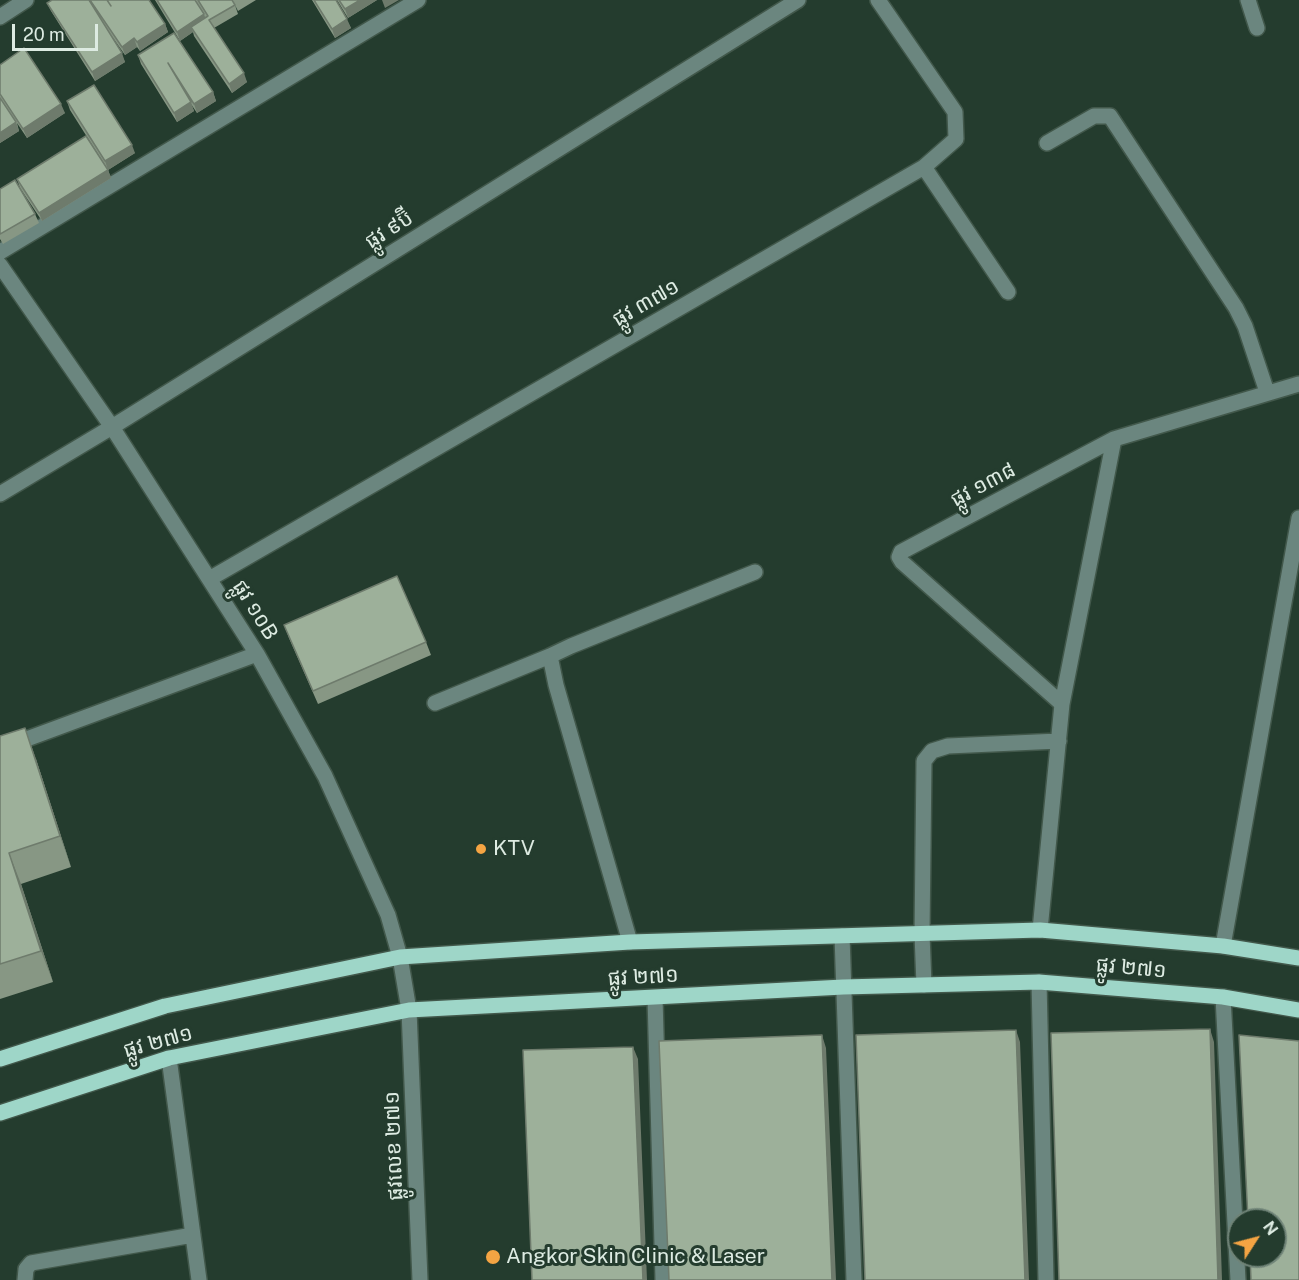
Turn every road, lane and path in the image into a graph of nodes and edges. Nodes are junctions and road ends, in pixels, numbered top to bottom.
1 (26, 0) edge
2 (418, 0) edge
3 (798, 0) edge
4 (878, 0) edge
5 (1248, 0) edge
6 (0, 17) edge
7 (1257, 28) dead end
8 (1047, 143) dead end
9 (924, 167) junction
10 (0, 252) edge
11 (0, 265) edge
12 (1008, 292) dead end
13 (1299, 384) edge
14 (1267, 392) junction
15 (112, 427) junction
16 (1114, 439) junction
17 (0, 494) edge
18 (1299, 518) edge
19 (755, 572) dead end
20 (211, 578) junction
21 (257, 654) junction
22 (550, 656) junction
23 (435, 703) dead end
24 (1062, 704) junction
25 (1059, 741) junction
26 (0, 746) edge
27 (1040, 930) junction
28 (922, 934) junction
29 (842, 936) junction
30 (630, 942) junction
31 (1223, 946) junction
32 (400, 957) junction
33 (1299, 958) edge
34 (1039, 982) junction
35 (924, 985) junction
36 (843, 987) junction
37 (1223, 997) junction
38 (655, 998) junction
39 (410, 1010) junction
40 (1299, 1010) edge
41 (169, 1058) junction
42 (0, 1059) edge
43 (0, 1113) edge
44 (193, 1235) junction
45 (25, 1280) edge
46 (199, 1280) edge
47 (420, 1280) edge
48 (663, 1280) edge
49 (854, 1280) edge
50 (1046, 1280) edge
51 (1238, 1280) edge

1 - 6 street
2 - 10 street
3 - 15 street, ផ្លូវ ៩ប៊ី
4 - 9 street, ផ្លូវ ៣៧១
5 - 7 street
8 - 14 street
9 - 12 street
9 - 20 street, ផ្លូវ ៣៧១
11 - 15 street, ផ្លូវ ១០B
13 - 14 street, ផ្លូវ ១៣៨
14 - 16 street, ផ្លូវ ១៣៨
15 - 17 street, ផ្លូវ ៩ប៊ី
15 - 20 street, ផ្លូវ ១០B
16 - 24 street
16 - 24 street, ផ្លូវ ១៣៨
18 - 31 street
19 - 22 street
20 - 21 street, ផ្លូវ ១០B
21 - 26 street
21 - 32 street, ផ្លូវ ១០B
22 - 23 street
22 - 30 street
24 - 25 street
25 - 27 street
25 - 28 street
27 - 28 main road, ផ្លូវ ២៧១
27 - 31 main road, ផ្លូវ ២៧១
28 - 29 main road, ផ្លូវ ២៧១
28 - 35 street
29 - 30 main road, ផ្លូវ ២៧១
29 - 36 street
30 - 32 main road, ផ្លូវ ២៧១
31 - 33 main road, ផ្លូវ ២៧១
32 - 39 street, ផ្លូវ ១០B
32 - 42 main road, ផ្លូវ ២៧១
34 - 35 main road, ផ្លូវ ២៧១
34 - 37 main road, ផ្លូវ ២៧១
34 - 50 street
35 - 36 main road, ផ្លូវ ២៧១
36 - 38 main road, ផ្លូវ ២៧១
36 - 49 street
37 - 40 main road, ផ្លូវ ២៧១
37 - 51 street
38 - 39 main road, ផ្លូវ ២៧១
38 - 48 street
39 - 41 main road, ផ្លូវ ២៧១
39 - 47 street, ផ្លូវលេខ ២៧១
41 - 43 main road, ផ្លូវ ២៧១
41 - 44 street
44 - 45 street
44 - 46 street

